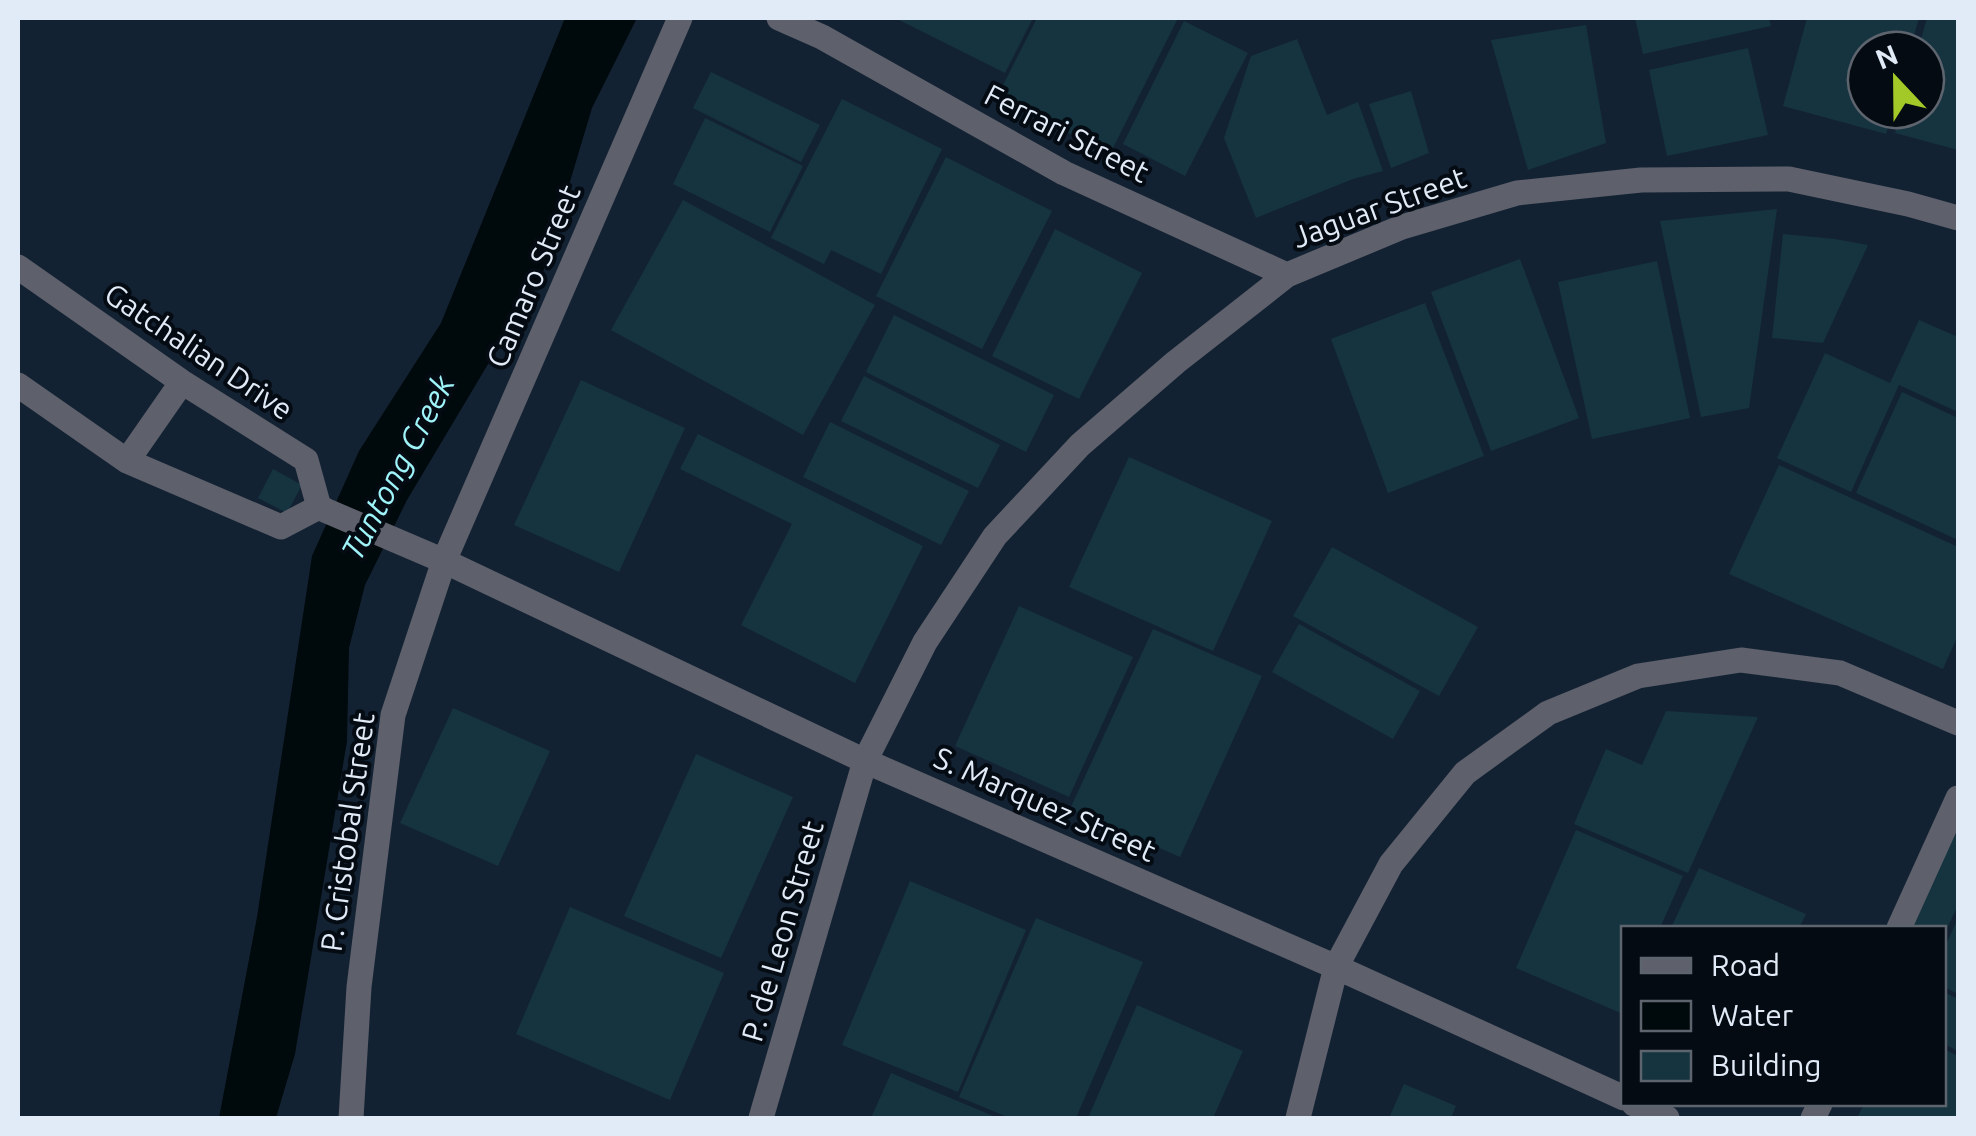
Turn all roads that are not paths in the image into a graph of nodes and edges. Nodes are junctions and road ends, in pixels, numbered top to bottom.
1 (680, 18) edge
2 (779, 18) edge
3 (827, 27) edge
4 (1958, 218) edge
5 (18, 267) edge
6 (1287, 275) junction
7 (182, 382) junction
8 (18, 385) edge
9 (127, 461) junction
10 (323, 509) junction
11 (444, 561) junction
12 (1958, 723) edge
13 (865, 761) junction
14 (1958, 798) edge
15 (1901, 926) edge
16 (1336, 968) junction
17 (1621, 1097) edge
18 (1639, 1106) edge
19 (350, 1118) edge
20 (761, 1118) edge
21 (1298, 1118) edge
22 (1667, 1118) edge

1 - 11 street, Camaro Street
2 - 3 street
3 - 6 street, Ferrari Street
4 - 6 street, Jaguar Street
5 - 7 street, Gatchalian Drive
6 - 13 street, Jaguar Street
7 - 9 street
7 - 10 street, Gatchalian Drive
8 - 9 street
9 - 10 street
10 - 11 street
11 - 13 street, S. Marquez Street
11 - 19 street, P. Cristobal Street
12 - 16 street
13 - 16 street, S. Marquez Street
13 - 20 street, P. de Leon Street
14 - 15 street
16 - 17 street, S. Marquez Street
16 - 21 street
18 - 22 street

